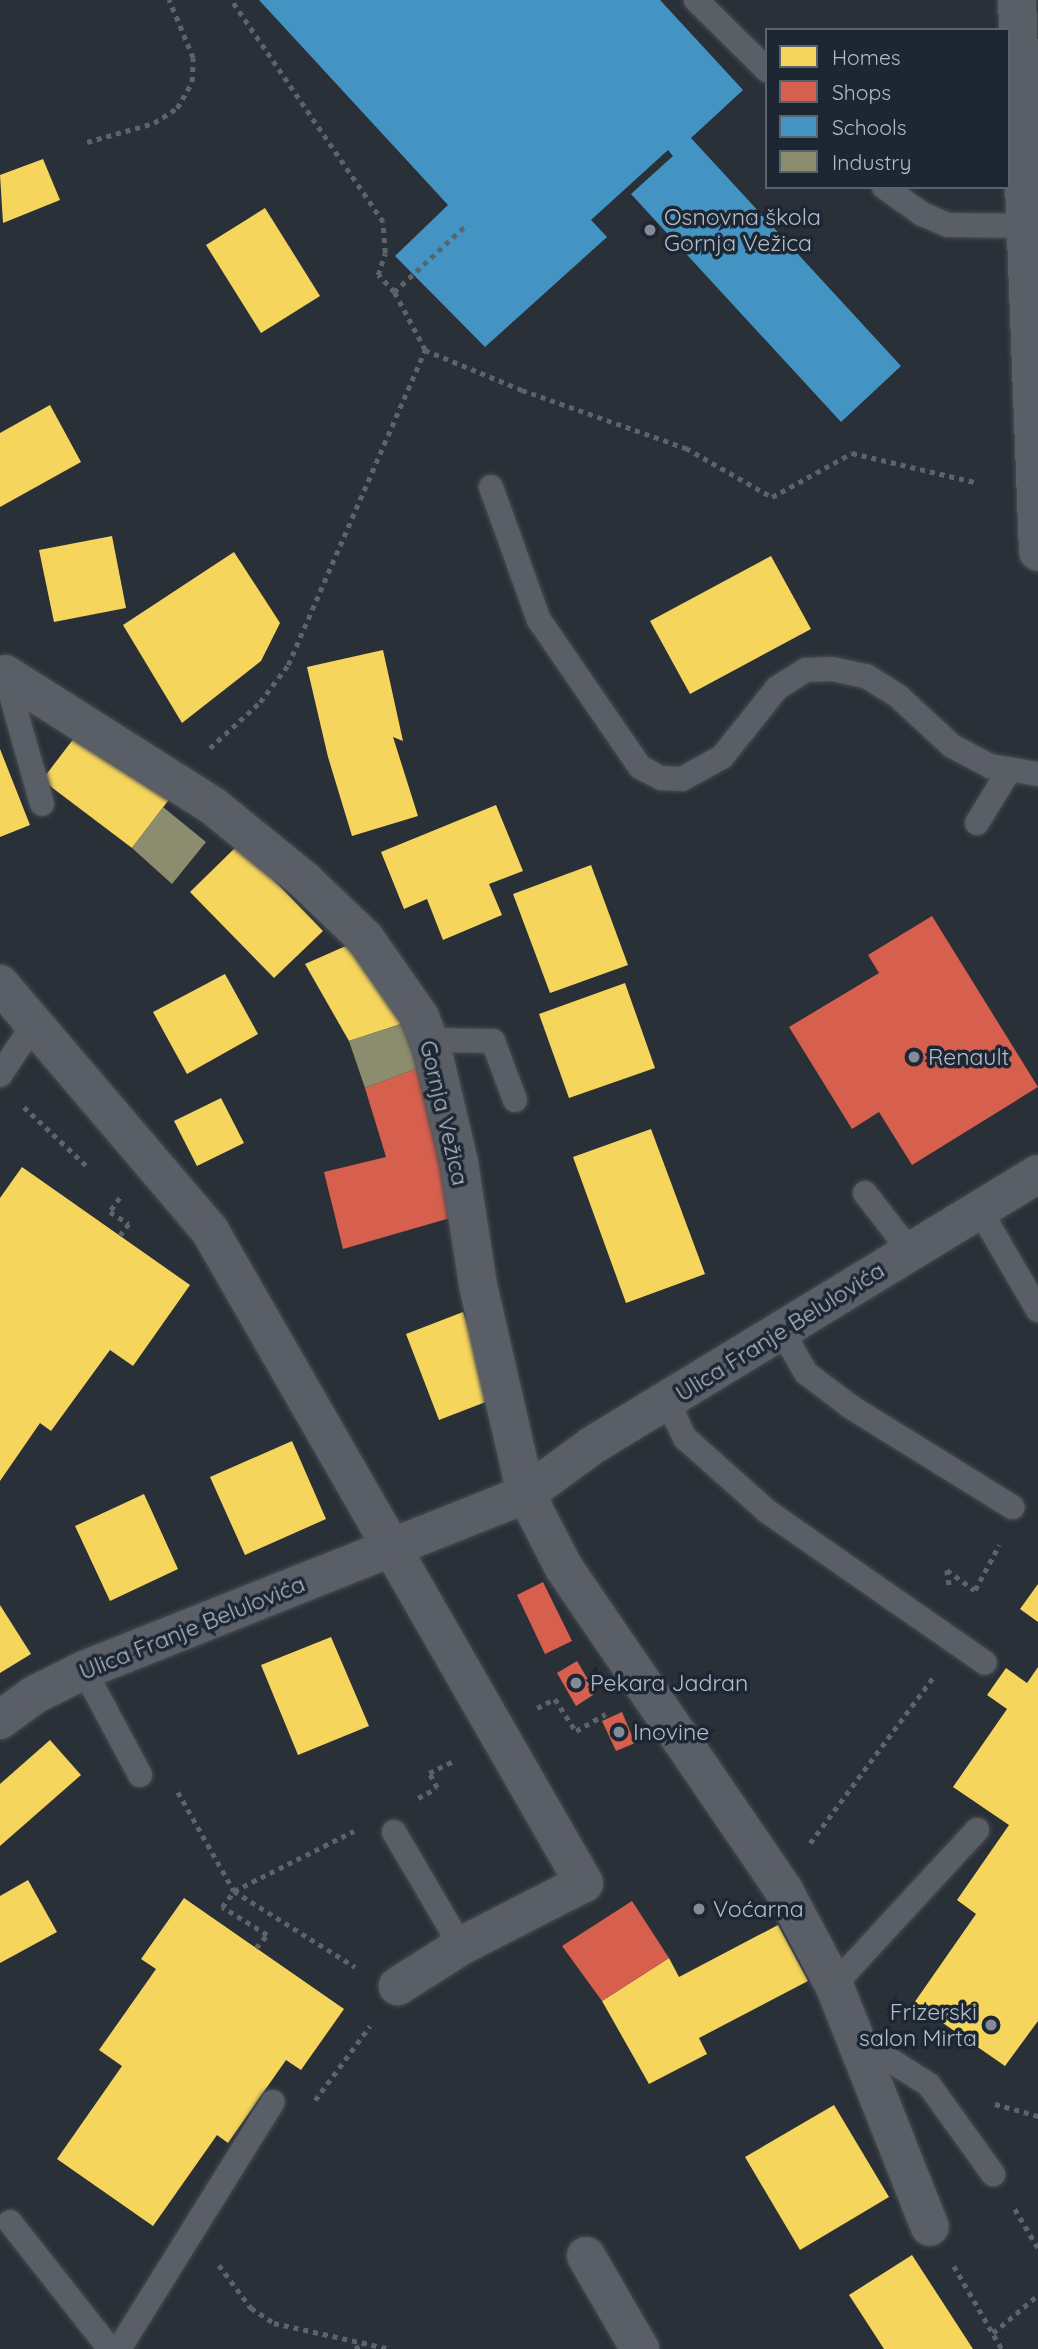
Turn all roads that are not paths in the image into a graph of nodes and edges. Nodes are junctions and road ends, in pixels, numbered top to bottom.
1 (696, 0) edge
2 (1017, 0) edge
3 (765, 68) edge
4 (887, 189) edge
5 (1025, 226) junction
6 (1034, 353) edge
7 (491, 487) dead end
8 (1038, 552) edge
9 (2, 666) edge
10 (1010, 769) junction
11 (1038, 774) edge
12 (42, 804) dead end
13 (976, 823) dead end
14 (0, 984) edge
15 (34, 1024) junction
16 (429, 1040) junction
17 (0, 1075) edge
18 (515, 1100) dead end
19 (1038, 1174) edge
20 (865, 1193) dead end
21 (978, 1207) junction
22 (909, 1250) junction
23 (1038, 1310) edge
24 (782, 1331) junction
25 (668, 1402) junction
26 (526, 1494) junction
27 (1012, 1507) dead end
28 (389, 1547) junction
29 (985, 1663) dead end
30 (84, 1670) junction
31 (0, 1720) edge
32 (140, 1775) road end
33 (977, 1830) dead end
34 (394, 1832) dead end
35 (461, 1946) junction
36 (834, 1985) junction
37 (396, 1990) road end
38 (850, 2035) junction
39 (273, 2102) dead end
40 (992, 2174) dead end
41 (10, 2222) dead end
42 (930, 2227) road end
43 (586, 2256) dead end
44 (110, 2349) edge
45 (119, 2349) edge
46 (640, 2349) edge

1 - 3 lane
2 - 5 street
4 - 5 lane
5 - 6 street
6 - 8 street
7 - 10 lane
9 - 12 lane
9 - 16 street, Gornja Vežica
10 - 11 lane
10 - 13 lane
14 - 15 street
15 - 17 lane
15 - 28 street
16 - 18 lane
16 - 26 street, Gornja Vežica
19 - 21 street, Ulica Franje Belulovića
20 - 22 lane
21 - 22 street, Ulica Franje Belulovića
21 - 23 lane
22 - 24 street, Ulica Franje Belulovića
24 - 25 street, Ulica Franje Belulovića
24 - 27 lane
25 - 26 street, Ulica Franje Belulovića
25 - 29 lane
26 - 28 street, Ulica Franje Belulovića
26 - 36 street
28 - 30 street, Ulica Franje Belulovića
28 - 35 street
30 - 31 street, Ulica Franje Belulovića
30 - 32 lane
33 - 36 lane
34 - 35 lane
35 - 37 street
36 - 38 street
38 - 40 lane
38 - 42 street
39 - 45 lane
41 - 44 lane
43 - 46 street

